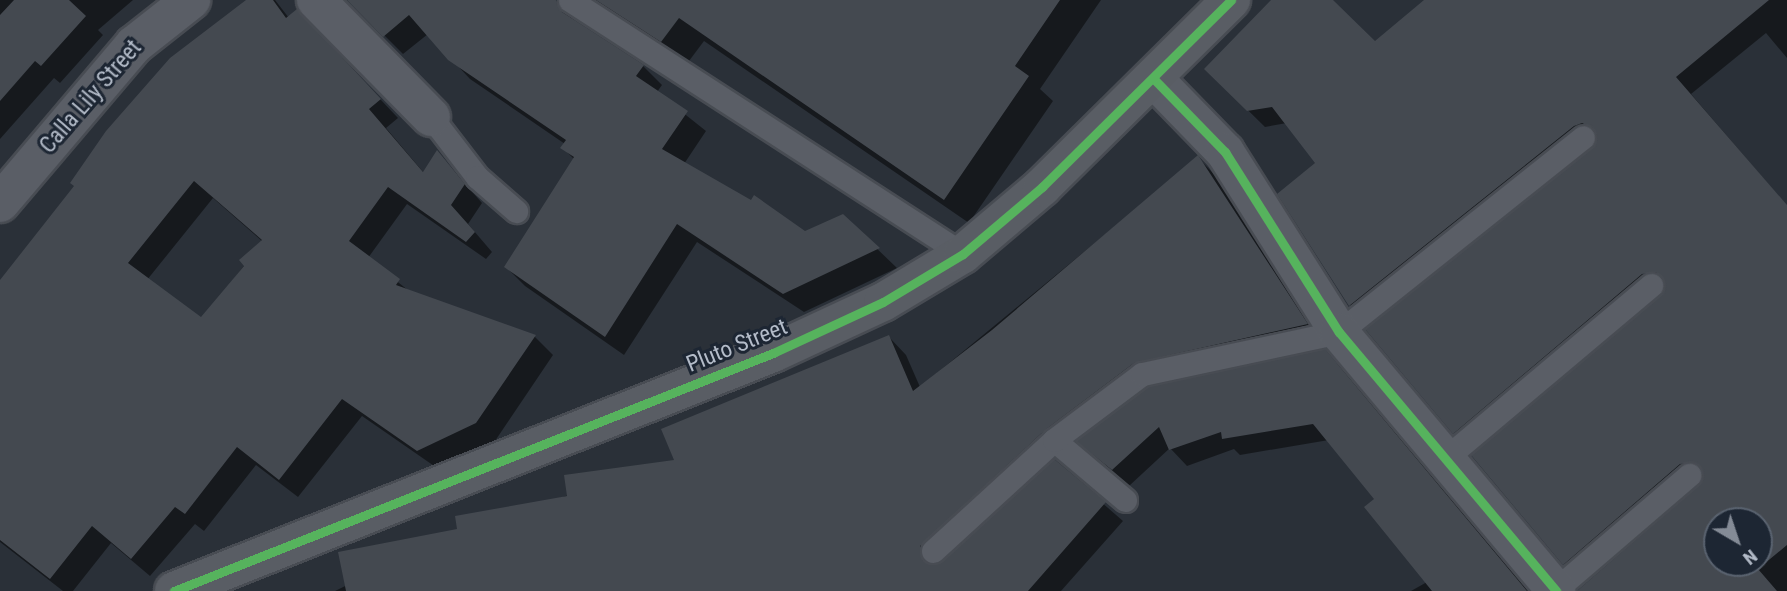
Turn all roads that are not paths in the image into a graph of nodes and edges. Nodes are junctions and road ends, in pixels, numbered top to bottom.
1 (191, 0) edge
2 (316, 0) edge
3 (570, 0) edge
4 (1231, 0) edge
5 (1154, 79) junction
6 (431, 117) joint
7 (1583, 136) dead end
8 (0, 203) edge
9 (516, 211) dead end
10 (963, 254) junction
11 (1651, 285) dead end
12 (1339, 332) junction
13 (1054, 440) junction
14 (1447, 457) junction
15 (1689, 475) dead end
16 (1125, 500) dead end
17 (933, 551) dead end
18 (1555, 590) edge
19 (174, 591) edge

1 - 8 street, Calla Lily Street
2 - 6 street
3 - 10 lane
4 - 5 street, Pluto Street
5 - 10 street, Pluto Street
5 - 12 street
6 - 9 lane
7 - 12 lane
10 - 19 street, Pluto Street
11 - 14 lane
12 - 13 lane
12 - 14 street
13 - 16 lane
13 - 17 lane
14 - 18 street
15 - 18 lane

